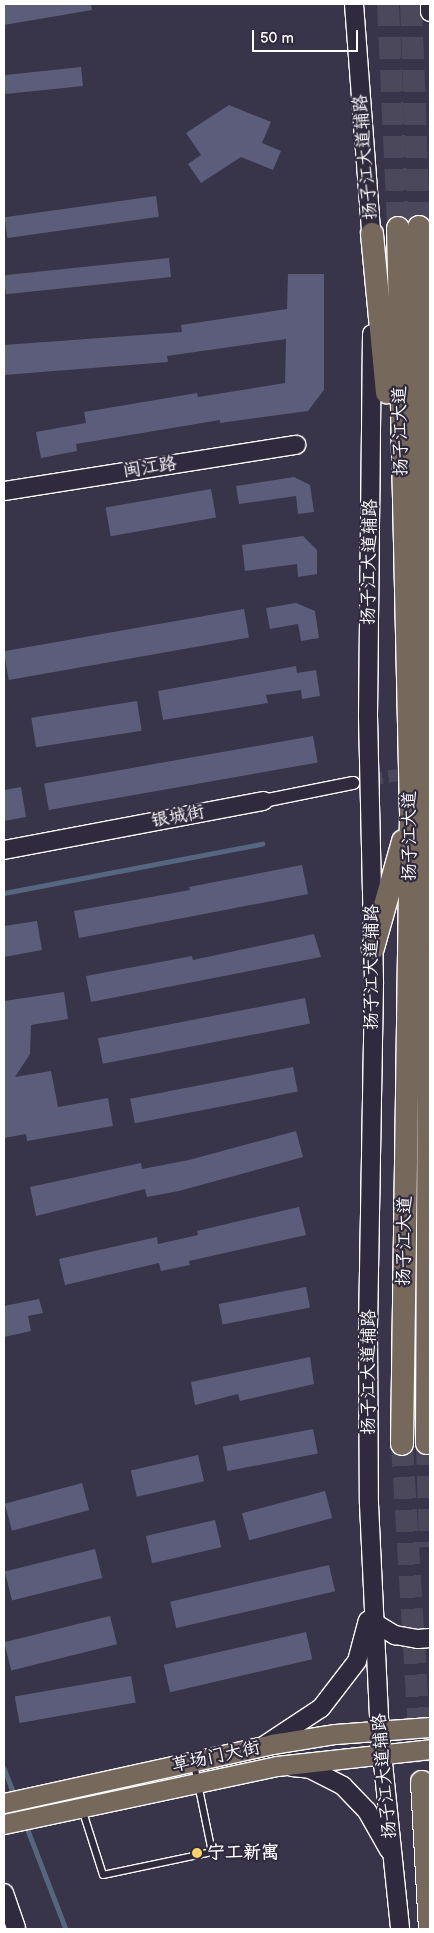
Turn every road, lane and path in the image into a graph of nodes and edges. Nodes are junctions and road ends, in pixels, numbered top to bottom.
1 (354, 4) edge
2 (430, 4) edge
3 (430, 12) edge
4 (372, 234) junction
5 (296, 445) dead end
6 (4, 491) edge
7 (403, 548) junction
8 (353, 784) tunnel mouth
9 (263, 801) joint
10 (424, 819) edge
11 (4, 850) edge
12 (373, 948) junction
13 (427, 1443) tunnel mouth
14 (402, 1444) tunnel mouth
15 (373, 1614) junction
16 (430, 1638) edge
17 (430, 1726) edge
18 (380, 1730) junction
19 (263, 1746) junction
20 (430, 1749) edge
21 (382, 1752) junction
22 (193, 1762) junction
23 (277, 1766) junction
24 (422, 1782) tunnel mouth
25 (199, 1784) junction
26 (6, 1802) edge
27 (82, 1808) junction
28 (8, 1823) edge
29 (392, 1856) junction
30 (4, 1893) edge
31 (16, 1928) dead end
32 (400, 1929) edge
33 (430, 1929) edge

1 - 4 main road, 扬子江大道辅路
2 - 3 main road
4 - 7 highway
4 - 12 main road, 扬子江大道辅路
5 - 6 main road, 闽江路
7 - 10 highway, 扬子江大道
7 - 10 highway, 扬子江大道
8 - 9 street, 银城街
9 - 11 main road, 银城街
10 - 12 highway
10 - 13 highway, 扬子江大道
10 - 14 highway, 扬子江大道
12 - 15 main road, 扬子江大道辅路
15 - 16 main road
15 - 18 main road, 扬子江大道辅路
15 - 19 main road
17 - 18 main road, 草场门大街
18 - 19 main road, 草场门大街
18 - 21 main road, 扬子江大道辅路
19 - 22 main road, 草场门大街
20 - 21 main road, 草场门大街
21 - 23 main road, 草场门大街
21 - 29 main road, 扬子江大道辅路
22 - 25 lane
22 - 26 main road, 草场门大街
23 - 25 main road, 草场门大街
23 - 29 main road
24 - 33 highway
25 - 27 main road, 草场门大街
25 - 27 lane
27 - 28 main road, 草场门大街
29 - 32 main road, 扬子江大道辅路
30 - 31 main road

